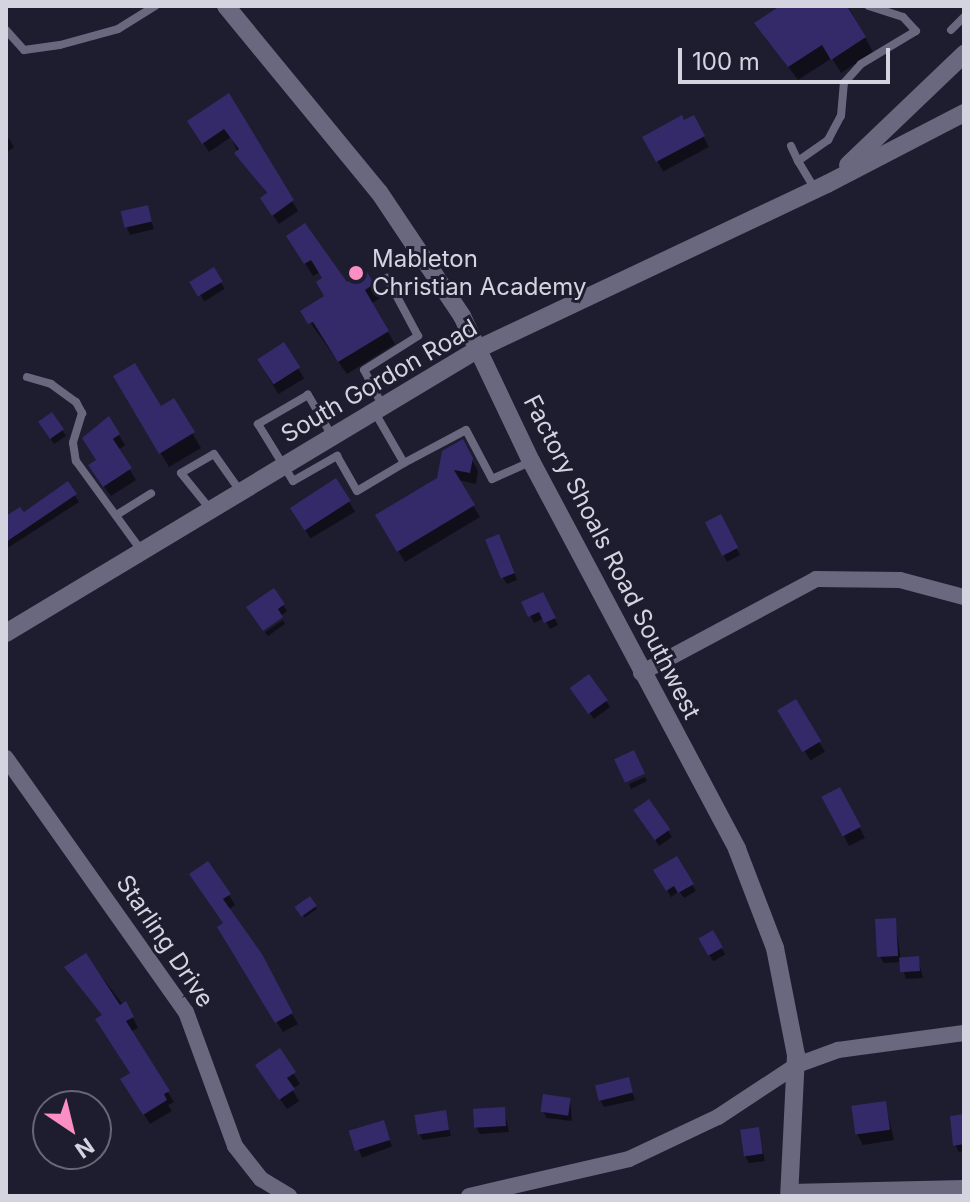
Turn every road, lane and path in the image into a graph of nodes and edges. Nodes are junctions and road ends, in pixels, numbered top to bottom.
1 (155, 6) edge
2 (226, 6) edge
3 (869, 6) edge
4 (964, 17) edge
5 (6, 30) edge
6 (951, 30) dead end
7 (964, 57) edge
8 (964, 74) edge
9 (964, 113) edge
10 (791, 146) dead end
11 (798, 161) junction
12 (821, 186) junction
13 (387, 278) dead end
14 (480, 348) junction
15 (27, 377) dead end
16 (378, 408) junction
17 (332, 436) junction
18 (531, 461) junction
19 (404, 463) junction
20 (283, 465) junction
21 (240, 491) junction
22 (151, 493) dead end
23 (210, 509) junction
24 (118, 514) junction
25 (141, 550) junction
26 (964, 597) edge
27 (6, 633) edge
28 (641, 673) junction
29 (6, 758) edge
30 (964, 1033) edge
31 (797, 1065) junction
32 (964, 1188) edge
33 (789, 1194) edge
34 (289, 1196) edge
35 (469, 1196) edge

1 - 5 lane
2 - 14 street, Factory Shoals Road Southwest
3 - 11 lane
4 - 6 lane
7 - 8 street
7 - 12 street
9 - 12 street, South Gordon Road
10 - 11 lane
11 - 12 lane
12 - 14 street, South Gordon Road
13 - 16 lane
14 - 16 street, South Gordon Road
14 - 18 street, Factory Shoals Road Southwest
15 - 24 lane
16 - 17 street, South Gordon Road
16 - 19 lane
17 - 20 street, South Gordon Road
17 - 20 lane
18 - 19 lane
18 - 28 street, Factory Shoals Road Southwest
19 - 20 lane
20 - 21 street, South Gordon Road
21 - 23 street, South Gordon Road
21 - 23 lane
22 - 24 lane
23 - 25 street, South Gordon Road
24 - 25 lane
25 - 27 street, South Gordon Road
26 - 28 street
28 - 31 street, Factory Shoals Road Southwest
29 - 34 street, Starling Drive
30 - 31 street
31 - 33 street, Factory Shoals Road Southwest
31 - 35 street
32 - 33 street

